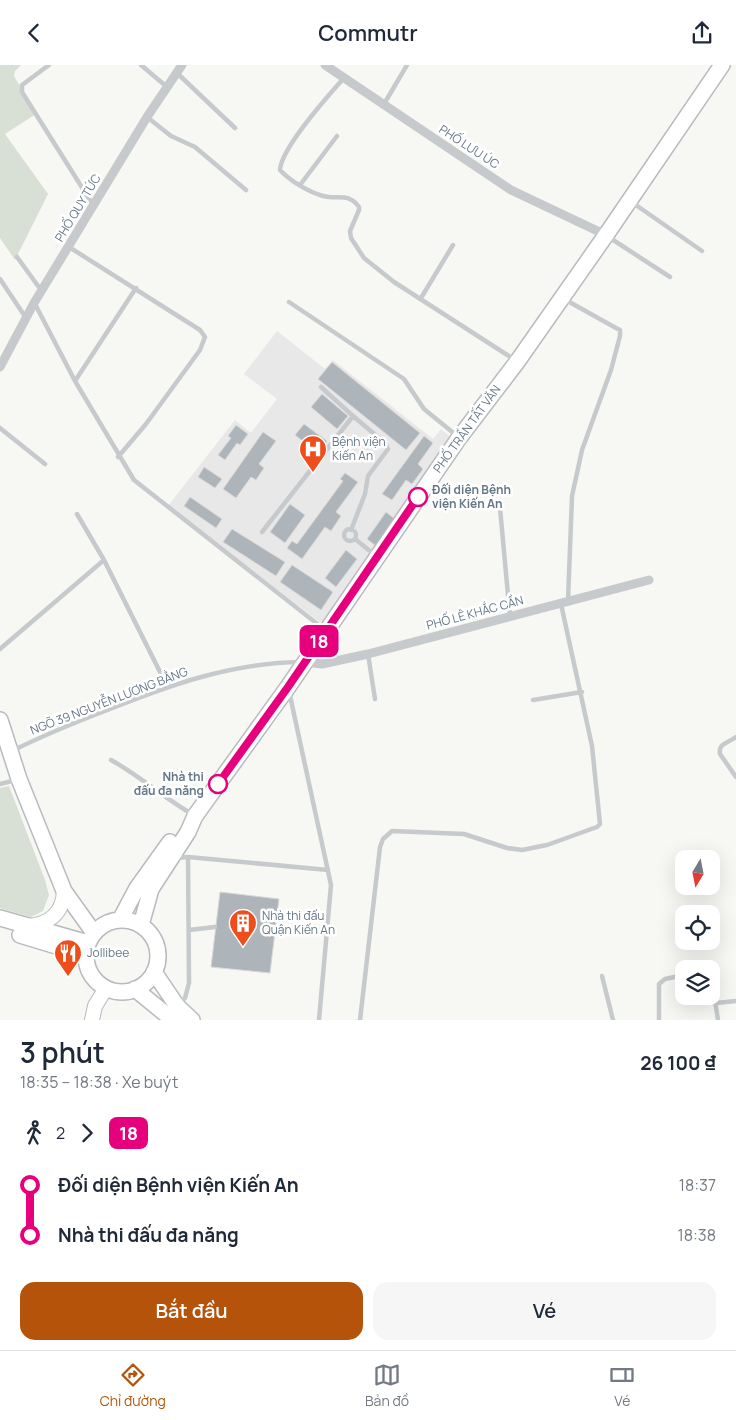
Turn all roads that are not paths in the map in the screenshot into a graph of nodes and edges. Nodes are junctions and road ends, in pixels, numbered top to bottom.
1 (48, 65) edge
2 (141, 65) edge
3 (182, 65) edge
4 (325, 65) edge
5 (407, 65) edge
6 (722, 65) edge
7 (176, 73) junction
8 (343, 79) junction
9 (167, 87) junction
10 (383, 105) junction
11 (147, 117) junction
12 (235, 128) dead end
13 (337, 136) dead end
14 (300, 185) junction
15 (246, 190) dead end
16 (629, 201) junction
17 (94, 206) junction
18 (606, 235) junction
19 (452, 245) dead end
20 (68, 247) junction
21 (702, 251) dead end
22 (17, 257) dead end
23 (670, 277) dead end
24 (0, 279) edge
25 (136, 288) junction
26 (42, 291) junction
27 (421, 298) junction
28 (562, 298) junction
29 (289, 302) dead end
30 (34, 303) junction
31 (26, 318) junction
32 (517, 362) junction
33 (0, 367) edge
34 (75, 381) junction
35 (320, 387) dead end
36 (353, 415) junction
37 (0, 428) edge
38 (459, 438) junction
39 (118, 457) junction
40 (45, 464) dead end
41 (500, 508) dead end
42 (77, 514) dead end
43 (350, 530) junction
44 (262, 532) dead end
45 (355, 539) junction
46 (376, 556) junction
47 (104, 560) junction
48 (649, 580) dead end
49 (565, 603) junction
50 (510, 617) junction
51 (327, 631) junction
52 (0, 649) edge
53 (368, 654) junction
54 (305, 662) junction
55 (167, 686) junction
56 (288, 687) junction
57 (582, 692) junction
58 (375, 699) dead end
59 (533, 701) dead end
60 (0, 720) edge
61 (736, 737) edge
62 (11, 752) junction
63 (111, 760) dead end
64 (736, 777) edge
65 (19, 779) junction
66 (0, 784) edge
67 (195, 817) junction
68 (188, 857) junction
69 (170, 859) junction
70 (328, 870) junction
71 (64, 891) junction
72 (0, 918) edge
73 (120, 919) junction
74 (141, 925) junction
75 (22, 926) junction
76 (215, 927) dead end
77 (0, 928) edge
78 (189, 931) junction
79 (89, 944) junction
80 (154, 972) junction
81 (602, 975) dead end
82 (675, 977) edge
83 (106, 988) junction
84 (135, 989) junction
85 (736, 1001) edge
86 (720, 1003) edge
87 (716, 1005) edge
88 (170, 1015) edge
89 (92, 1020) edge
90 (192, 1020) edge
91 (318, 1020) edge
92 (360, 1020) edge
93 (614, 1020) edge
94 (659, 1020) edge
95 (718, 1020) edge

1 - 17 lane
2 - 9 lane
3 - 7 street, PHỐ QUY TỨC
4 - 8 street, PHỐ LƯU ÚC
5 - 10 lane
6 - 16 main road, PHỐ TRẦN TẤT VĂN
7 - 9 street, PHỐ QUY TỨC
7 - 12 lane
8 - 10 street, PHỐ LƯU ÚC
8 - 14 lane
9 - 11 street, PHỐ QUY TỨC
10 - 18 street, PHỐ LƯU ÚC
11 - 15 lane
11 - 17 street, PHỐ QUY TỨC
13 - 14 lane
14 - 27 lane
16 - 18 main road, PHỐ TRẦN TẤT VĂN
16 - 21 lane
17 - 20 street, PHỐ QUY TỨC
18 - 23 lane
18 - 28 main road, PHỐ TRẦN TẤT VĂN
19 - 27 lane
20 - 25 lane
20 - 26 street, PHỐ QUY TỨC
22 - 26 lane
24 - 31 lane
25 - 34 lane
25 - 39 lane
26 - 30 street, PHỐ QUY TỨC
27 - 32 lane
28 - 32 main road, PHỐ TRẦN TẤT VĂN
28 - 49 lane
29 - 38 lane
30 - 31 street, PHỐ QUY TỨC
30 - 34 lane
31 - 33 street, PHỐ QUY TỨC
32 - 38 main road, PHỐ TRẦN TẤT VĂN
34 - 39 lane
35 - 36 lane
36 - 43 lane
36 - 44 lane
37 - 40 lane
38 - 46 main road, PHỐ TRẦN TẤT VĂN
39 - 51 lane
41 - 50 lane
42 - 47 lane
43 - 45 lane
43 - 45 lane
45 - 46 lane
46 - 51 main road, PHỐ TRẦN TẤT VĂN
47 - 52 lane
47 - 55 lane
48 - 49 street, PHỐ LÊ KHẮC CẦN
49 - 50 street, PHỐ LÊ KHẮC CẦN
49 - 57 lane
50 - 53 street, PHỐ LÊ KHẮC CẦN
51 - 54 main road, PHỐ TRẦN TẤT VĂN
53 - 54 street, PHỐ LÊ KHẮC CẦN
53 - 58 lane
54 - 55 lane, NGÕ 39 NGUYỄN LƯƠNG BẰNG
54 - 56 main road, PHỐ TRẦN TẤT VĂN
55 - 62 lane, NGÕ 39 NGUYỄN LƯƠNG BẰNG
56 - 67 main road, PHỐ TRẦN TẤT VĂN
56 - 70 lane
57 - 59 lane
57 - 92 lane
60 - 62 main road
61 - 64 lane
62 - 65 main road
63 - 67 lane
65 - 66 lane
65 - 71 main road
67 - 69 main road, PHỐ TRẦN TẤT VĂN
67 - 73 main road, PHỐ TRẦN TẤT VĂN
68 - 69 lane
68 - 70 lane
68 - 78 lane
69 - 74 main road, PHỐ TRẦN TẤT VĂN
70 - 91 lane
71 - 75 main road
71 - 79 main road
72 - 75 main road
73 - 74 main road
73 - 79 main road
74 - 80 main road
75 - 79 main road
76 - 78 lane
77 - 79 main road
78 - 88 lane
79 - 83 main road
80 - 84 main road
80 - 88 main road
81 - 93 lane
82 - 94 lane
83 - 84 main road
83 - 89 main road
84 - 88 main road
85 - 86 lane
87 - 95 lane
88 - 90 main road

